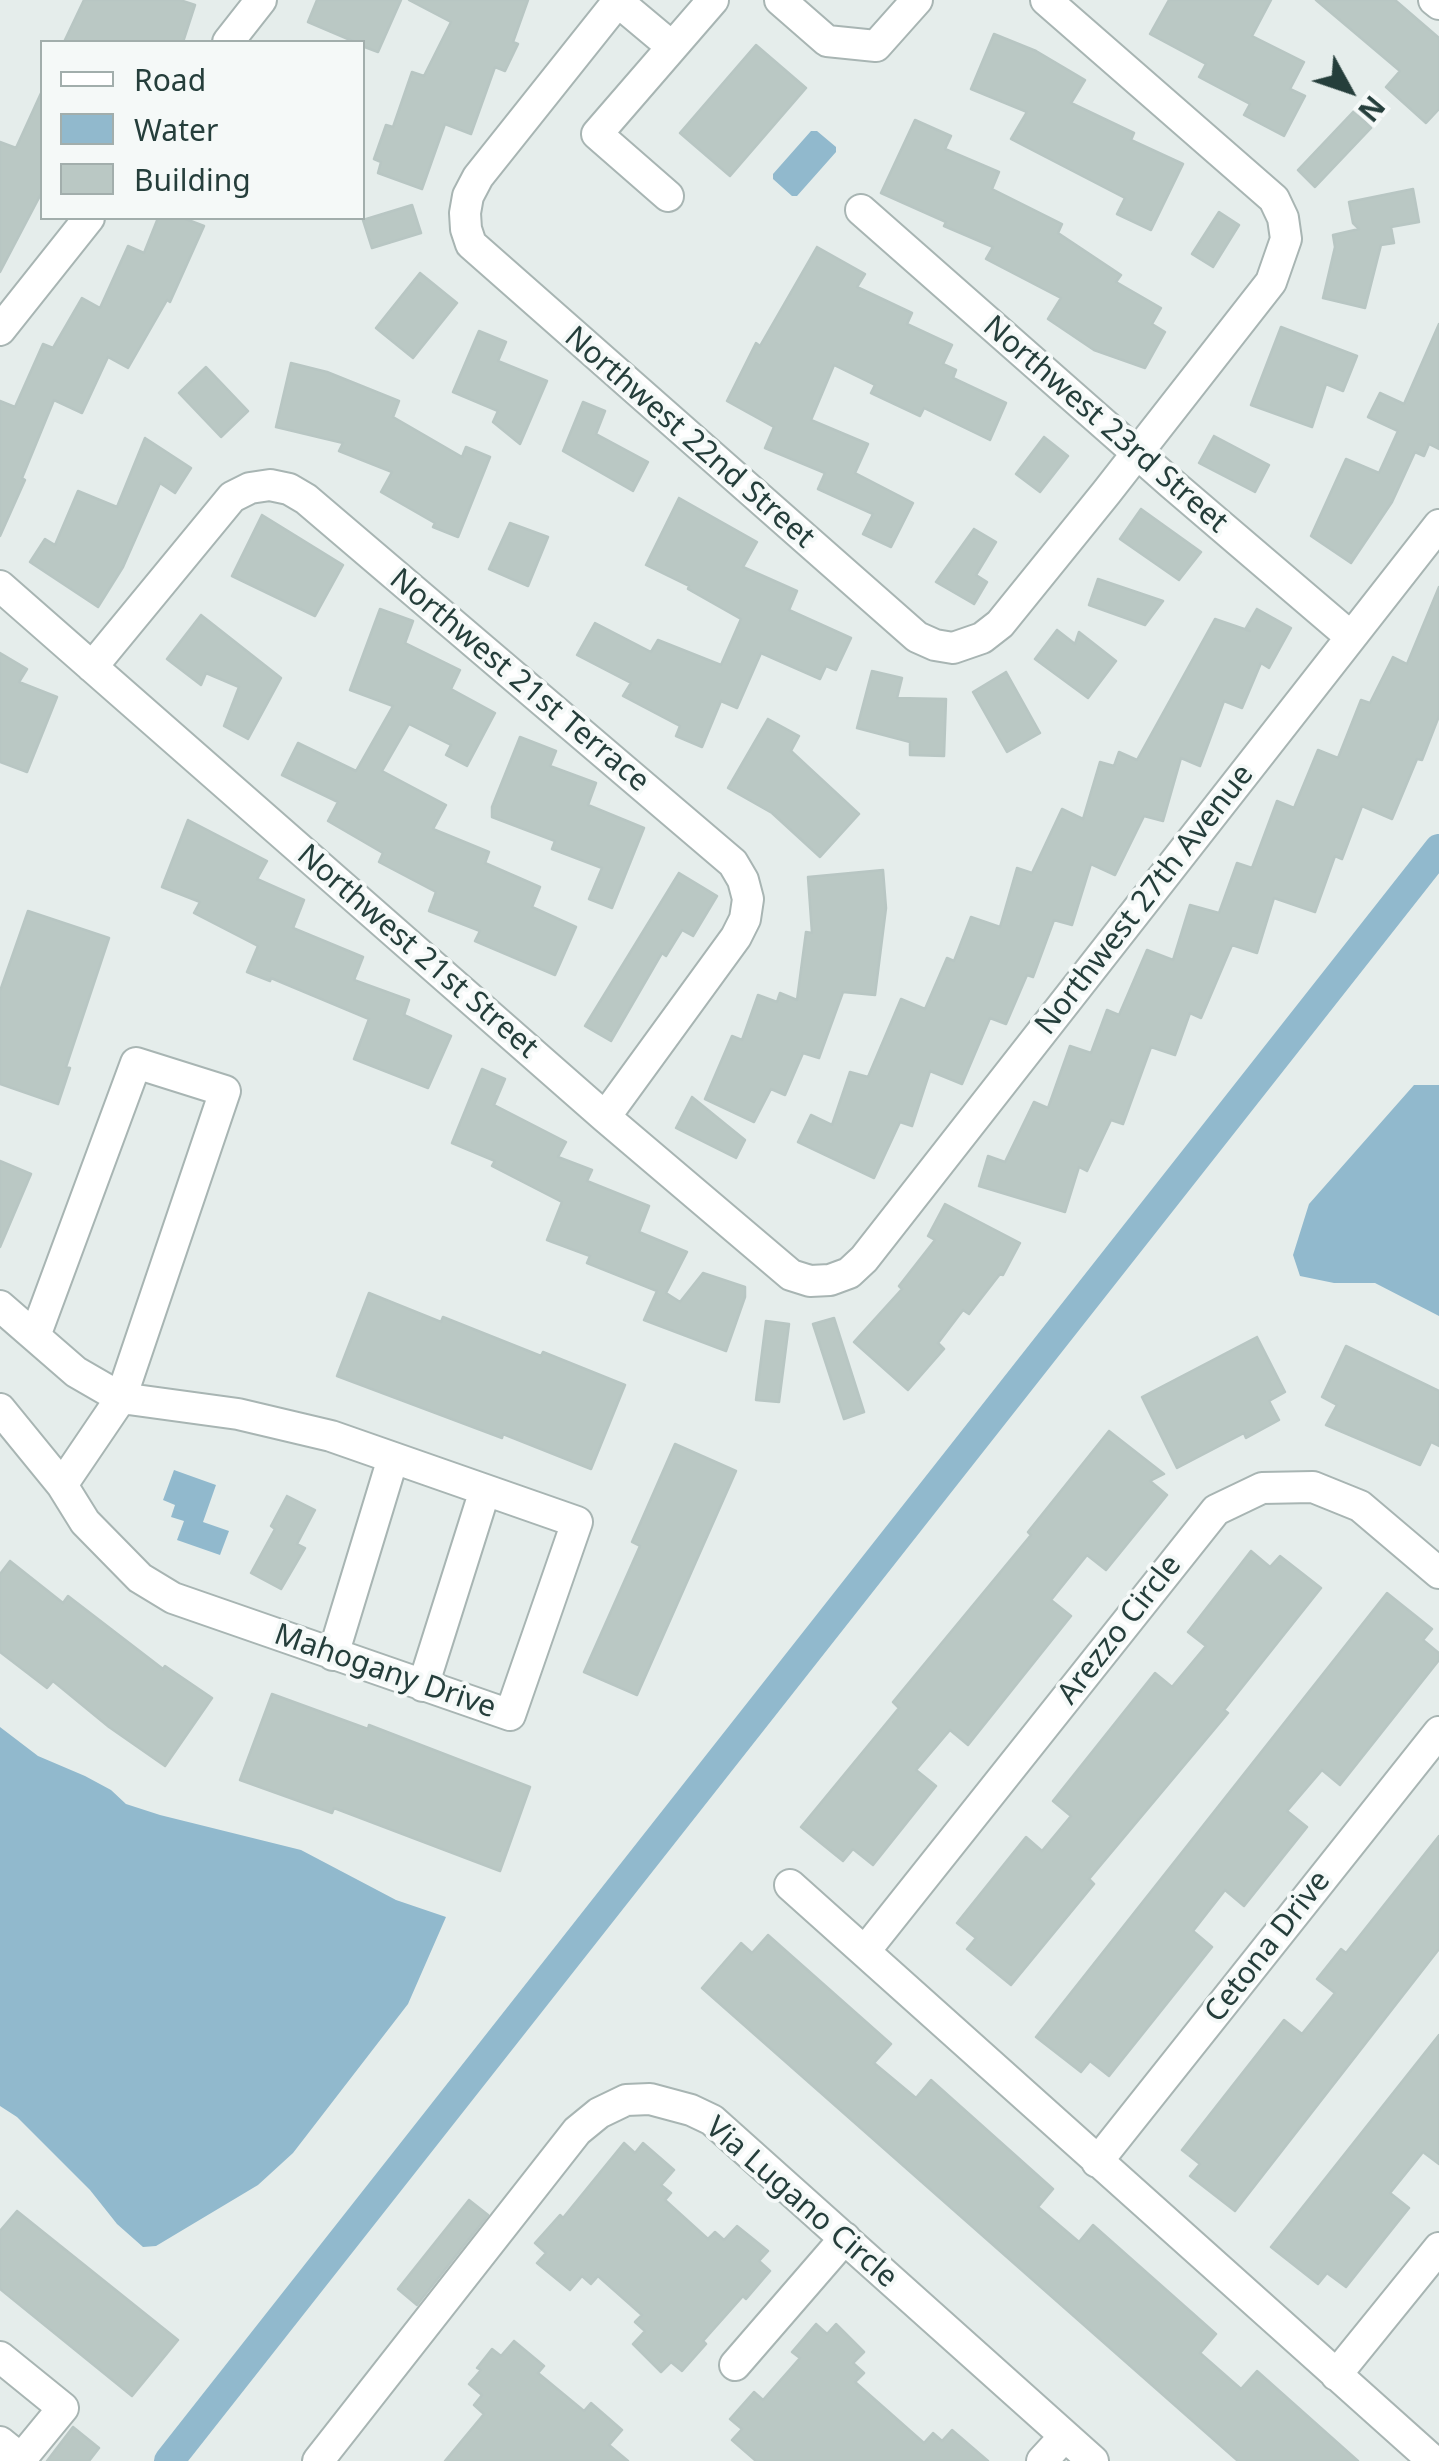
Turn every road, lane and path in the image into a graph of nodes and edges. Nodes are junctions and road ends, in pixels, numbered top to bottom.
1 (262, 0) edge
2 (618, 0) edge
3 (712, 0) edge
4 (780, 0) edge
5 (917, 0) edge
6 (1046, 0) edge
7 (230, 40) edge
8 (671, 46) junction
9 (668, 196) dead end
10 (861, 210) dead end
11 (87, 220) edge
12 (0, 330) edge
13 (1137, 453) junction
14 (1439, 525) edge
15 (0, 586) edge
16 (1351, 637) junction
17 (92, 666) junction
18 (605, 1116) junction
19 (848, 1273) joint
20 (0, 1306) edge
21 (35, 1336) junction
22 (121, 1398) junction
23 (0, 1409) edge
24 (393, 1458) junction
25 (62, 1485) junction
26 (485, 1490) junction
27 (1439, 1573) edge
28 (333, 1655) junction
29 (422, 1686) junction
30 (1439, 1732) edge
31 (790, 1885) dead end
32 (865, 1952) junction
33 (1098, 2162) junction
34 (844, 2238) junction
35 (1439, 2248) edge
36 (0, 2357) edge
37 (735, 2365) dead end
38 (1336, 2375) junction
39 (1065, 2436) junction
40 (0, 2442) edge
41 (1430, 2458) dead end
42 (318, 2461) edge
43 (1042, 2461) edge
44 (1092, 2461) edge

1 - 7 street
2 - 8 street
2 - 13 street, Northwest 22nd Street
3 - 8 street
4 - 5 street
6 - 13 street
8 - 9 street
10 - 13 street, Northwest 23rd Street
11 - 12 street
13 - 16 street, Northwest 23rd Street
14 - 16 street, Northwest 27th Avenue
15 - 17 street, Northwest 21st Street
16 - 19 street, Northwest 27th Avenue
17 - 18 street, Northwest 21st Street
17 - 18 street, Northwest 21st Terrace
18 - 19 street, Northwest 21st Street
20 - 21 street, Mahogany Drive
21 - 22 street, Mahogany Drive
21 - 22 street
22 - 24 street, Mahogany Drive
22 - 25 street
23 - 25 street, Mahogany Drive
24 - 26 street, Mahogany Drive
24 - 28 street
25 - 28 street, Mahogany Drive
26 - 29 street
26 - 29 street, Mahogany Drive
27 - 32 street, Arezzo Circle
28 - 29 street, Mahogany Drive
30 - 33 street, Cetona Drive
31 - 32 street
32 - 33 street
33 - 38 street
34 - 37 street
34 - 39 street, Via Lugano Circle
34 - 42 street, Via Lugano Circle
35 - 38 street
36 - 40 street
38 - 41 street
39 - 43 street
39 - 44 street, Via Lugano Circle

